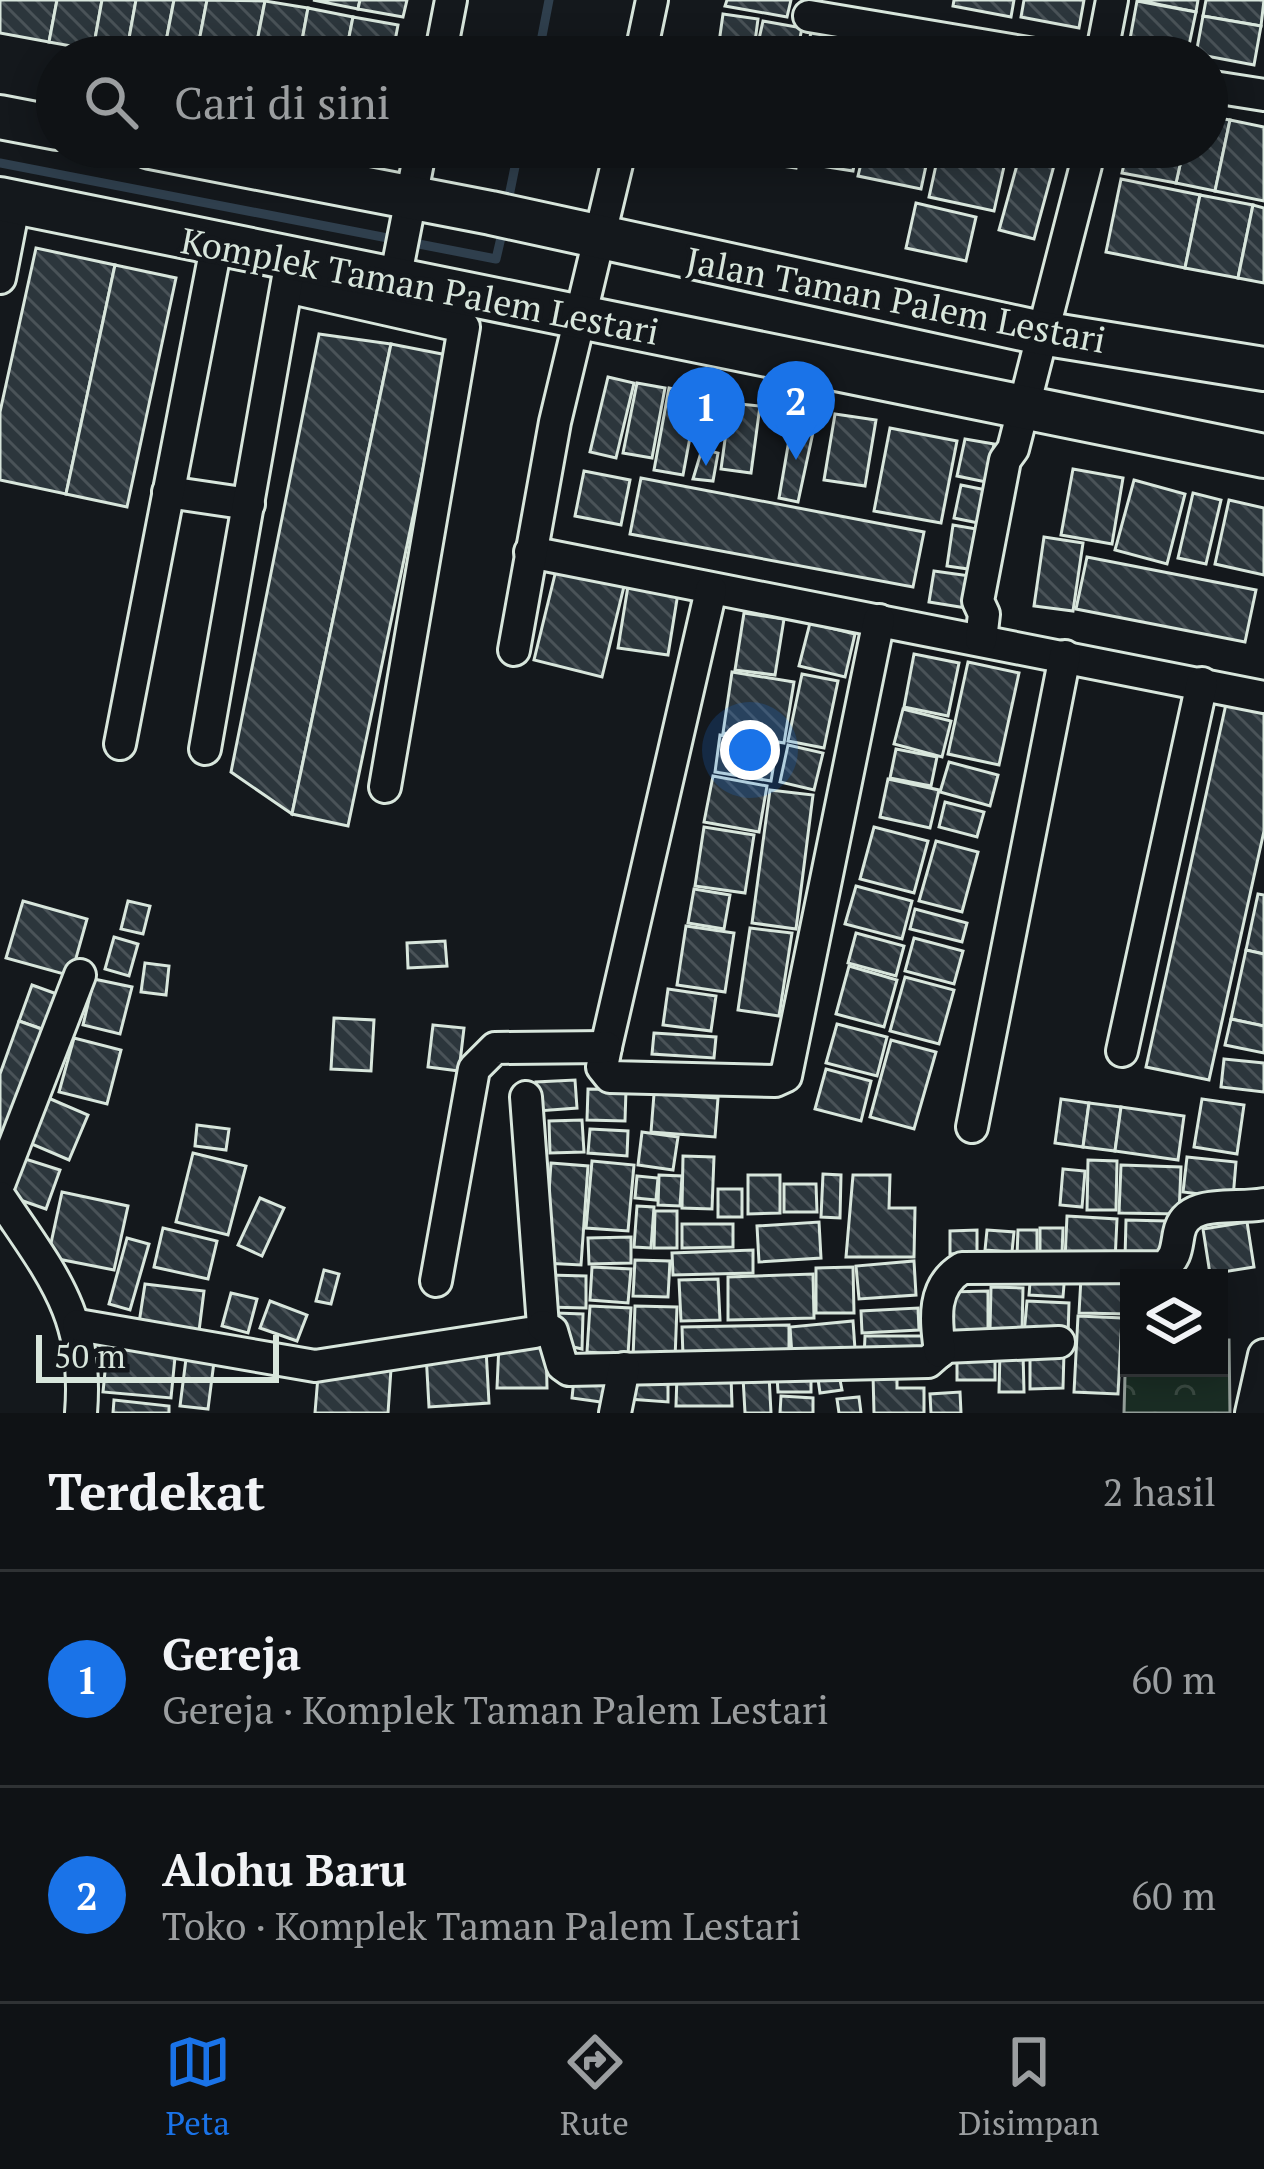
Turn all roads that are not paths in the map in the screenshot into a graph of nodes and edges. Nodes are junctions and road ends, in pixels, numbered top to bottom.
1 (452, 0) edge
2 (652, 0) edge
3 (910, 0) edge
4 (1112, 0) edge
5 (809, 16) dead end
6 (903, 31) junction
7 (444, 36) edge
8 (644, 36) edge
9 (932, 36) edge
10 (1106, 36) edge
11 (1228, 88) edge
12 (1263, 92) edge
13 (0, 117) edge
14 (36, 124) edge
15 (237, 168) edge
16 (418, 168) edge
17 (616, 168) edge
18 (1082, 168) edge
19 (7, 200) edge
20 (411, 210) junction
21 (600, 240) junction
22 (216, 247) junction
23 (397, 269) junction
24 (289, 273) junction
25 (0, 278) edge
26 (579, 317) junction
27 (1041, 333) junction
28 (1264, 369) edge
29 (1017, 429) junction
30 (1264, 455) edge
31 (168, 492) junction
32 (249, 503) junction
33 (530, 552) junction
34 (711, 590) junction
35 (879, 620) junction
36 (982, 627) junction
37 (514, 650) dead end
38 (1065, 656) junction
39 (1202, 683) junction
40 (1264, 697) edge
41 (120, 744) dead end
42 (205, 749) dead end
43 (385, 787) dead end
44 (80, 975) dead end
45 (606, 1047) junction
46 (1122, 1051) dead end
47 (526, 1097) dead end
48 (972, 1127) dead end
49 (0, 1182) edge
50 (0, 1197) edge
51 (1264, 1204) edge
52 (436, 1281) dead end
53 (78, 1325) junction
54 (543, 1326) junction
55 (1059, 1342) dead end
56 (940, 1352) junction
57 (1264, 1355) edge
58 (623, 1368) junction
59 (624, 1411) edge
60 (81, 1413) edge
61 (1252, 1413) edge

1 - 7 street
2 - 8 street
3 - 6 street
4 - 10 street
5 - 6 street
6 - 9 street
11 - 12 street
13 - 14 street
15 - 20 street
16 - 20 street
17 - 21 street
18 - 27 street
19 - 22 street, Komplek Taman Palem Lestari
19 - 25 street
20 - 21 street, Jalan Taman Palem Lestari
20 - 23 street
21 - 26 street
21 - 27 street, Jalan Taman Palem Lestari
22 - 24 street, Komplek Taman Palem Lestari
22 - 31 street
23 - 24 street, Komplek Taman Palem Lestari
23 - 26 street, Komplek Taman Palem Lestari
24 - 32 street
24 - 43 street
26 - 29 street, Komplek Taman Palem Lestari
26 - 33 street
27 - 28 street, Jalan Taman Palem Lestari
27 - 29 street
29 - 30 street, Komplek Taman Palem Lestari
29 - 36 street
31 - 32 street
31 - 41 street
32 - 42 street
33 - 34 street
33 - 37 street
34 - 35 street
34 - 45 street
35 - 36 street
35 - 45 street
36 - 38 street
38 - 39 street
38 - 48 street
39 - 40 street
39 - 46 street
44 - 49 street
45 - 52 street
47 - 54 street
50 - 53 street
51 - 56 street
53 - 54 street
53 - 60 street
54 - 58 street
55 - 56 street
56 - 58 street
57 - 61 street
58 - 59 street

